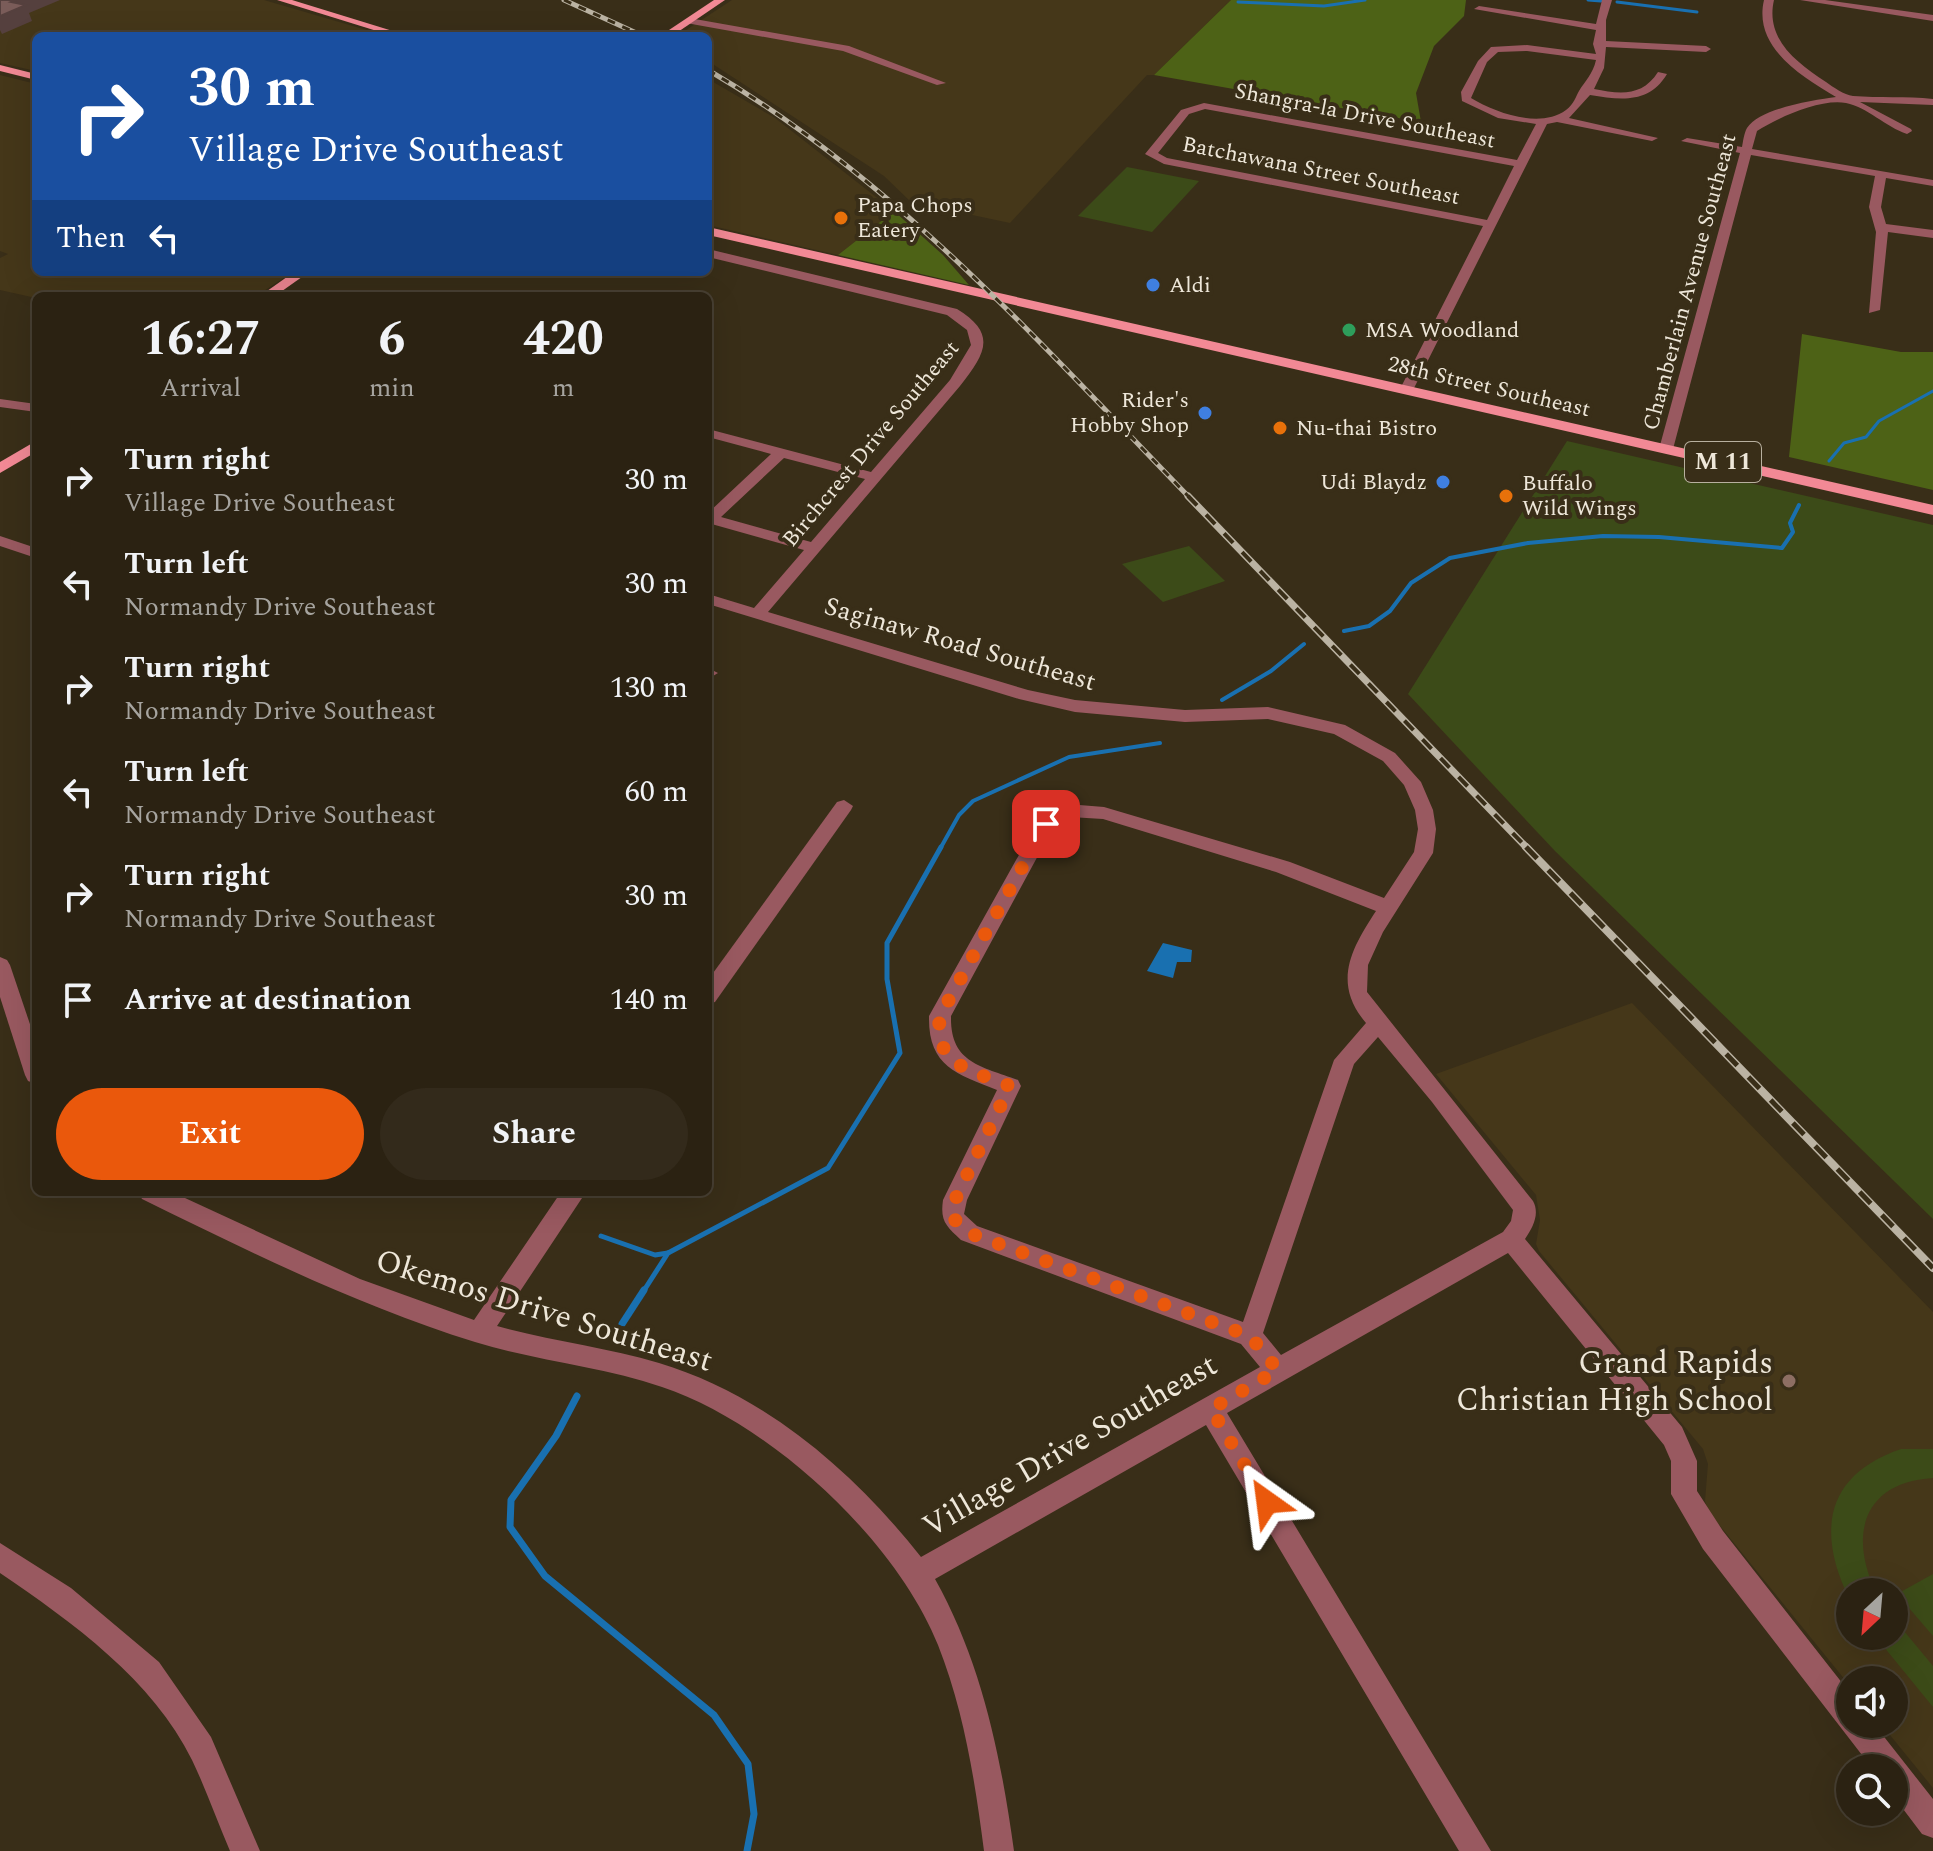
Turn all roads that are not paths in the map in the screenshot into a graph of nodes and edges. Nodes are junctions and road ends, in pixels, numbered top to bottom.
1 (282, 0) edge
2 (720, 0) edge
3 (1613, 0) edge
4 (1769, 0) edge
5 (1808, 0) edge
6 (1605, 4) edge
7 (1479, 9) dead end
8 (1933, 18) edge
9 (689, 21) junction
10 (1598, 27) junction
11 (390, 32) edge
12 (671, 32) edge
13 (1598, 44) junction
14 (1706, 49) dead end
15 (1600, 57) junction
16 (0, 68) edge
17 (1662, 74) dead end
18 (32, 76) edge
19 (941, 83) dead end
20 (1584, 91) junction
21 (1850, 99) junction
22 (1933, 102) edge
23 (1204, 106) joint
24 (1559, 119) junction
25 (1543, 120) junction
26 (1907, 131) dead end
27 (1652, 138) dead end
28 (1687, 141) dead end
29 (1745, 151) junction
30 (1519, 164) junction
31 (1881, 174) junction
32 (1933, 183) edge
33 (1490, 224) junction
34 (1881, 227) junction
35 (712, 232) edge
36 (1933, 234) edge
37 (712, 254) edge
38 (297, 276) edge
39 (272, 292) edge
40 (1874, 310) dead end
41 (1406, 391) junction
42 (0, 403) edge
43 (32, 407) edge
44 (712, 434) edge
45 (32, 448) edge
46 (1666, 449) junction
47 (781, 453) junction
48 (0, 469) edge
49 (874, 477) junction
50 (1933, 510) edge
51 (712, 515) edge
52 (712, 519) edge
53 (0, 541) edge
54 (814, 548) junction
55 (32, 552) edge
56 (712, 600) edge
57 (758, 614) junction
58 (844, 806) dead end
59 (1389, 908) junction
60 (0, 965) edge
61 (712, 990) edge
62 (1378, 1023) junction
63 (32, 1063) edge
64 (158, 1196) edge
65 (571, 1196) edge
66 (1511, 1239) junction
67 (479, 1333) junction
68 (1250, 1336) junction
69 (1278, 1370) junction
70 (1211, 1409) junction
71 (0, 1557) edge
72 (917, 1574) junction
73 (1836, 1698) edge
74 (1867, 1738) edge
75 (1879, 1754) edge
76 (1908, 1791) edge
77 (1933, 1823) edge
78 (245, 1851) edge
79 (999, 1851) edge
80 (1476, 1851) edge

1 - 11 main road
2 - 9 main road
3 - 6 street
4 - 21 street
5 - 8 street
6 - 10 street
7 - 10 street
9 - 12 main road
9 - 19 street
10 - 13 street
13 - 14 street
13 - 15 street
15 - 20 street
15 - 25 street
16 - 18 main road
17 - 20 street
20 - 24 street
21 - 22 street, Chamberlain Avenue Southeast
21 - 26 street
21 - 29 street, Chamberlain Avenue Southeast
23 - 30 street, Shangra-la Drive Southeast
23 - 33 street, Batchawana Street Southeast
24 - 25 street
24 - 27 street
25 - 30 street
28 - 29 street
29 - 31 street
29 - 46 street, Chamberlain Avenue Southeast
30 - 33 street
31 - 32 street
31 - 34 street
33 - 41 street
34 - 36 street
34 - 40 street
35 - 41 main road, 28th Street Southeast / M 11
37 - 49 street, Birchcrest Drive Southeast
38 - 39 main road
41 - 46 main road, 28th Street Southeast / M 11
42 - 43 street
44 - 47 street
45 - 48 main road
46 - 50 main road, 28th Street Southeast / M 11
47 - 49 street
47 - 51 street
49 - 54 street, Birchcrest Drive Southeast
52 - 54 street
53 - 55 street
54 - 57 street, Birchcrest Drive Southeast
56 - 57 street, Saginaw Road Southeast
57 - 59 street, Saginaw Road Southeast
58 - 61 street
59 - 62 street, Saginaw Road Southeast
59 - 68 street
60 - 63 street
62 - 66 street, Saginaw Road Southeast
62 - 68 street
64 - 67 street, Okemos Drive Southeast
65 - 67 street
66 - 69 street, Village Drive Southeast
66 - 73 street
67 - 72 street, Okemos Drive Southeast
68 - 69 street
69 - 70 street, Village Drive Southeast
70 - 72 street, Village Drive Southeast
70 - 80 street
71 - 78 street
72 - 79 street, Okemos Drive Southeast
74 - 75 street
76 - 77 street

